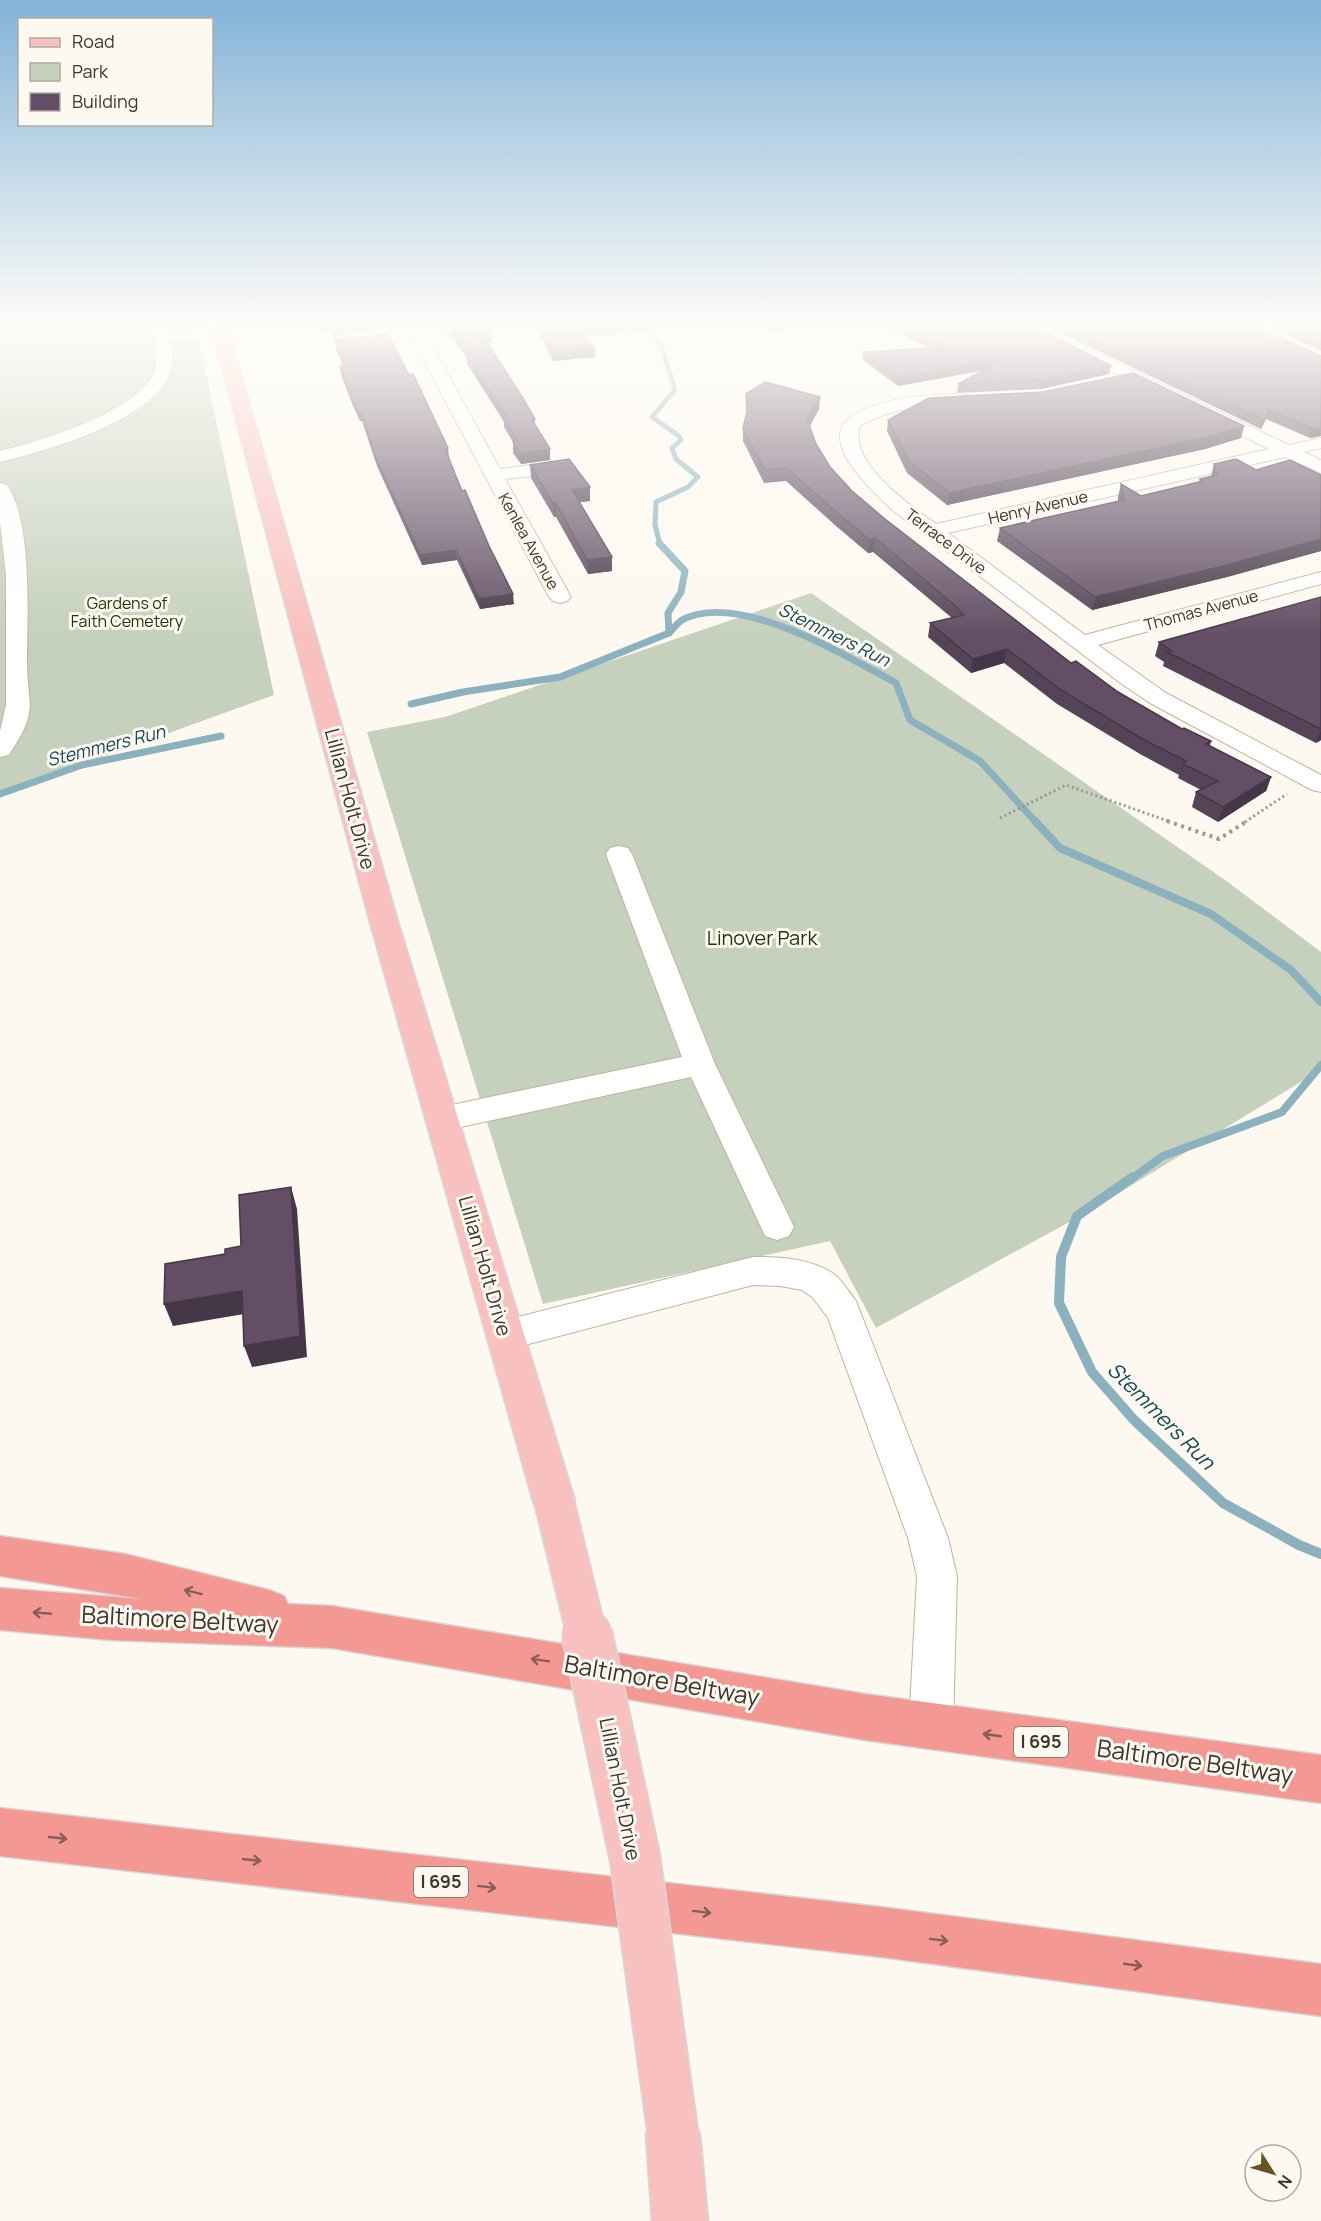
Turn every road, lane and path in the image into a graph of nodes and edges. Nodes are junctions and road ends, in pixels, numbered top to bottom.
1 (85, 430) edge
2 (247, 430) edge
3 (469, 430) edge
4 (848, 430) edge
5 (1243, 430) edge
6 (1321, 442) edge
7 (1288, 451) junction
8 (0, 457) edge
9 (1321, 467) edge
10 (551, 468) edge
11 (494, 475) junction
12 (0, 489) edge
13 (931, 531) junction
14 (1321, 578) edge
15 (560, 597) dead end
16 (1082, 642) junction
17 (0, 750) edge
18 (1316, 782) edge
19 (1000, 818) dead end
20 (619, 854) dead end
21 (700, 1064) junction
22 (442, 1119) junction
23 (777, 1227) dead end
24 (506, 1335) junction
25 (0, 1556) edge
26 (0, 1610) edge
27 (332, 1627) junction
28 (931, 1727) junction
29 (1321, 1779) edge
30 (0, 1832) edge
31 (1321, 1990) edge
32 (680, 2221) edge

1 - 8 street
2 - 22 main road, Lillian Holt Drive
3 - 11 street, Kenlea Avenue
4 - 13 street, Terrace Drive
5 - 7 street
6 - 7 street, Henry Avenue
7 - 9 street
7 - 13 street, Henry Avenue
10 - 11 street
11 - 15 street, Kenlea Avenue
12 - 17 street
13 - 16 street, Terrace Drive
14 - 16 street, Thomas Avenue
16 - 18 street, Terrace Drive
18 - 19 path
20 - 21 street
21 - 22 street
21 - 23 street
22 - 24 main road, Lillian Holt Drive
24 - 28 street
24 - 32 main road, Lillian Holt Drive, bridge
27 -> 25 highway
27 -> 26 highway, Baltimore Beltway / I 695
28 -> 27 highway, Baltimore Beltway / I 695
29 -> 28 highway, Baltimore Beltway / I 695
30 -> 31 highway, I 695

